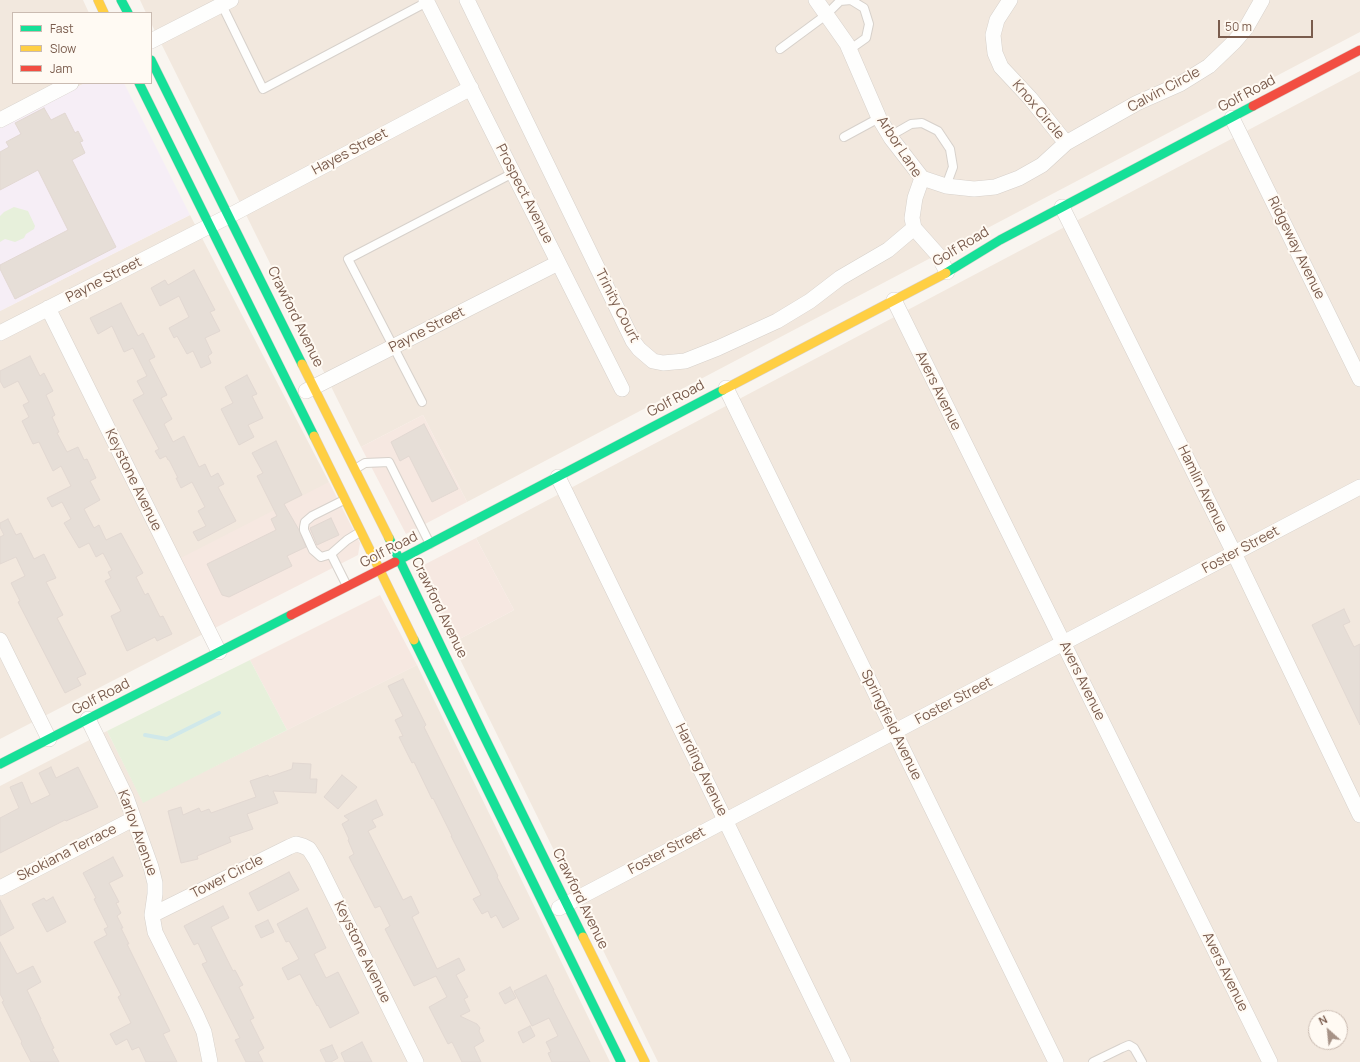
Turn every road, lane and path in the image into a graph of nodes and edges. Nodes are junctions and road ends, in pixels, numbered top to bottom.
1 (98, 0) edge
2 (121, 0) edge
3 (467, 0) edge
4 (816, 0) edge
5 (1010, 0) edge
6 (1262, 0) edge
7 (427, 1) edge
8 (225, 2) edge
9 (104, 12) edge
10 (127, 12) edge
11 (826, 15) junction
12 (152, 41) edge
13 (780, 49) dead end
14 (849, 50) junction
15 (1360, 50) edge
16 (152, 62) edge
17 (69, 84) edge
18 (139, 84) edge
19 (471, 88) junction
20 (879, 118) junction
21 (1232, 118) junction
22 (0, 120) edge
23 (890, 136) junction
24 (844, 138) dead end
25 (1066, 143) junction
26 (513, 173) junction
27 (922, 178) junction
28 (946, 186) junction
29 (1062, 207) junction
30 (229, 216) junction
31 (210, 226) junction
32 (914, 228) junction
33 (558, 263) junction
34 (947, 272) junction
35 (894, 300) junction
36 (48, 308) junction
37 (0, 333) edge
38 (393, 346) junction
39 (1360, 379) edge
40 (314, 387) junction
41 (726, 388) junction
42 (622, 389) dead end
43 (295, 397) junction
44 (422, 402) dead end
45 (355, 469) junction
46 (558, 477) junction
47 (1360, 487) edge
48 (345, 499) junction
49 (361, 531) junction
50 (430, 544) junction
51 (1234, 553) junction
52 (330, 554) junction
53 (400, 560) junction
54 (380, 570) junction
55 (347, 587) junction
56 (0, 640) edge
57 (1064, 643) junction
58 (219, 652) junction
59 (88, 719) junction
60 (894, 732) junction
61 (49, 739) junction
62 (0, 764) edge
63 (1360, 816) edge
64 (133, 819) junction
65 (726, 821) junction
66 (303, 846) joint
67 (0, 888) edge
68 (567, 904) junction
69 (548, 914) junction
70 (152, 915) junction
71 (210, 1062) edge
72 (416, 1062) edge
73 (621, 1062) edge
74 (644, 1062) edge
75 (843, 1062) edge
76 (1056, 1062) edge
77 (1093, 1062) edge
78 (1142, 1062) edge
79 (1270, 1062) edge

1 - 9 main road
2 - 10 main road
3 - 32 street, Trinity Court
4 - 11 street, Arbor Lane
5 - 25 street, Knox Circle
6 - 25 street, Calvin Circle
7 - 8 lane
7 - 19 street, Prospect Avenue
8 - 12 street
11 - 13 lane
11 - 14 street, Arbor Lane
11 - 14 lane
14 - 20 street, Arbor Lane
15 - 21 main road, Golf Road
16 - 30 main road, Crawford Avenue
17 - 22 street
18 - 31 main road
19 - 26 street, Prospect Avenue
19 - 30 street, Hayes Street
20 - 23 street, Arbor Lane
20 - 24 lane
21 - 29 main road, Golf Road
21 - 39 street, Ridgeway Avenue
23 - 27 street, Arbor Lane
23 - 28 lane
25 - 28 street, Knox Circle
26 - 33 street, Prospect Avenue
26 - 38 lane
27 - 28 street, Knox Circle
27 - 32 street, Arbor Lane
29 - 34 main road, Golf Road
29 - 51 street, Hamlin Avenue
30 - 31 street, Payne Street
30 - 40 main road, Crawford Avenue
31 - 36 street, Payne Street
31 - 43 main road
32 - 34 street
33 - 38 street, Payne Street
33 - 42 street, Prospect Avenue
34 - 35 main road, Golf Road
35 - 41 main road, Golf Road
35 - 57 street, Avers Avenue
36 - 37 street, Payne Street
36 - 58 street, Keystone Avenue
38 - 40 street, Payne Street
38 - 44 lane
40 - 43 street, Payne Street
40 - 45 main road, Crawford Avenue
41 - 46 main road, Golf Road
41 - 60 street, Springfield Avenue
43 - 48 main road
45 - 50 lane
45 - 53 main road, Crawford Avenue
46 - 50 main road, Golf Road
46 - 65 street, Harding Avenue
47 - 51 street, Foster Street
48 - 49 main road
48 - 52 lane
49 - 52 lane
49 - 54 main road
50 - 53 main road, Golf Road
51 - 57 street, Foster Street
51 - 63 street, Hamlin Avenue
52 - 55 lane
53 - 54 main road, Golf Road
53 - 68 main road, Crawford Avenue
54 - 55 main road, Golf Road
54 - 69 main road
55 - 58 main road, Golf Road
56 - 61 street
57 - 60 street, Foster Street
57 - 79 street, Avers Avenue
58 - 59 main road, Golf Road
59 - 61 main road, Golf Road
59 - 64 street, Karlov Avenue
60 - 65 street, Foster Street
60 - 76 street, Springfield Avenue
61 - 62 main road, Golf Road
64 - 67 street, Skokiana Terrace
64 - 70 street, Karlov Avenue
65 - 68 street, Foster Street
65 - 75 street, Harding Avenue
66 - 70 street, Tower Circle
66 - 72 street, Keystone Avenue
68 - 69 street, Foster Street
68 - 74 main road, Crawford Avenue
69 - 73 main road
70 - 71 street, Karlov Avenue
77 - 78 lane

